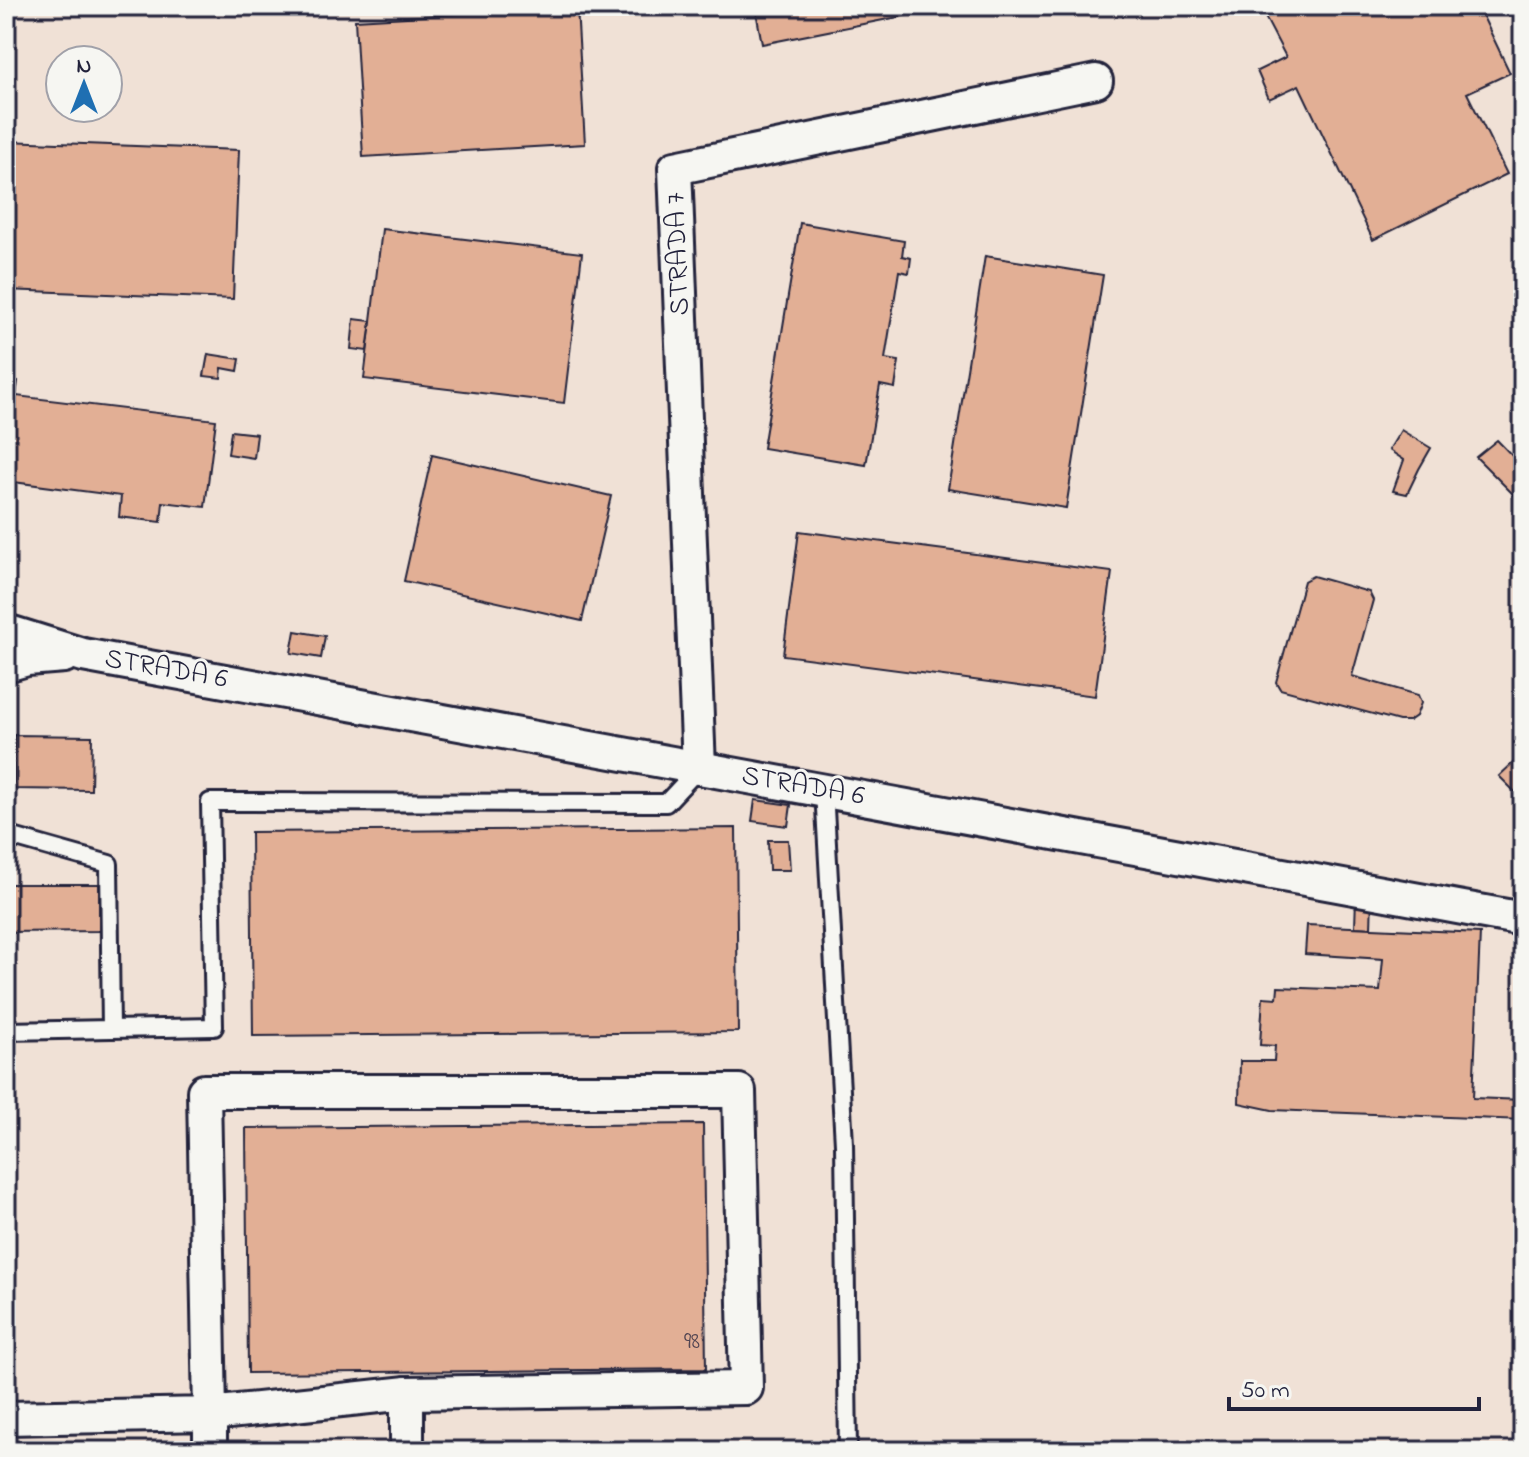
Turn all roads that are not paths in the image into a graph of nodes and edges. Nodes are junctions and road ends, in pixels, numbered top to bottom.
1 (1096, 81) dead end
2 (6, 631) edge
3 (83, 655) junction
4 (6, 665) edge
5 (699, 768) junction
6 (824, 791) junction
7 (6, 835) edge
8 (1523, 919) edge
9 (111, 1029) junction
10 (6, 1031) edge
11 (407, 1393) junction
12 (210, 1414) junction
13 (6, 1418) edge
14 (210, 1451) edge
15 (407, 1451) edge
16 (848, 1451) edge

1 - 5 street, STRADA 7
2 - 3 street, STRADA 6
3 - 4 street, STRADA 6
3 - 5 street, STRADA 6
5 - 6 street, STRADA 6
5 - 9 lane
6 - 8 street, STRADA 6
6 - 16 lane
7 - 9 lane
9 - 10 lane
11 - 12 street
11 - 12 street
11 - 15 street
12 - 13 street
12 - 14 street

